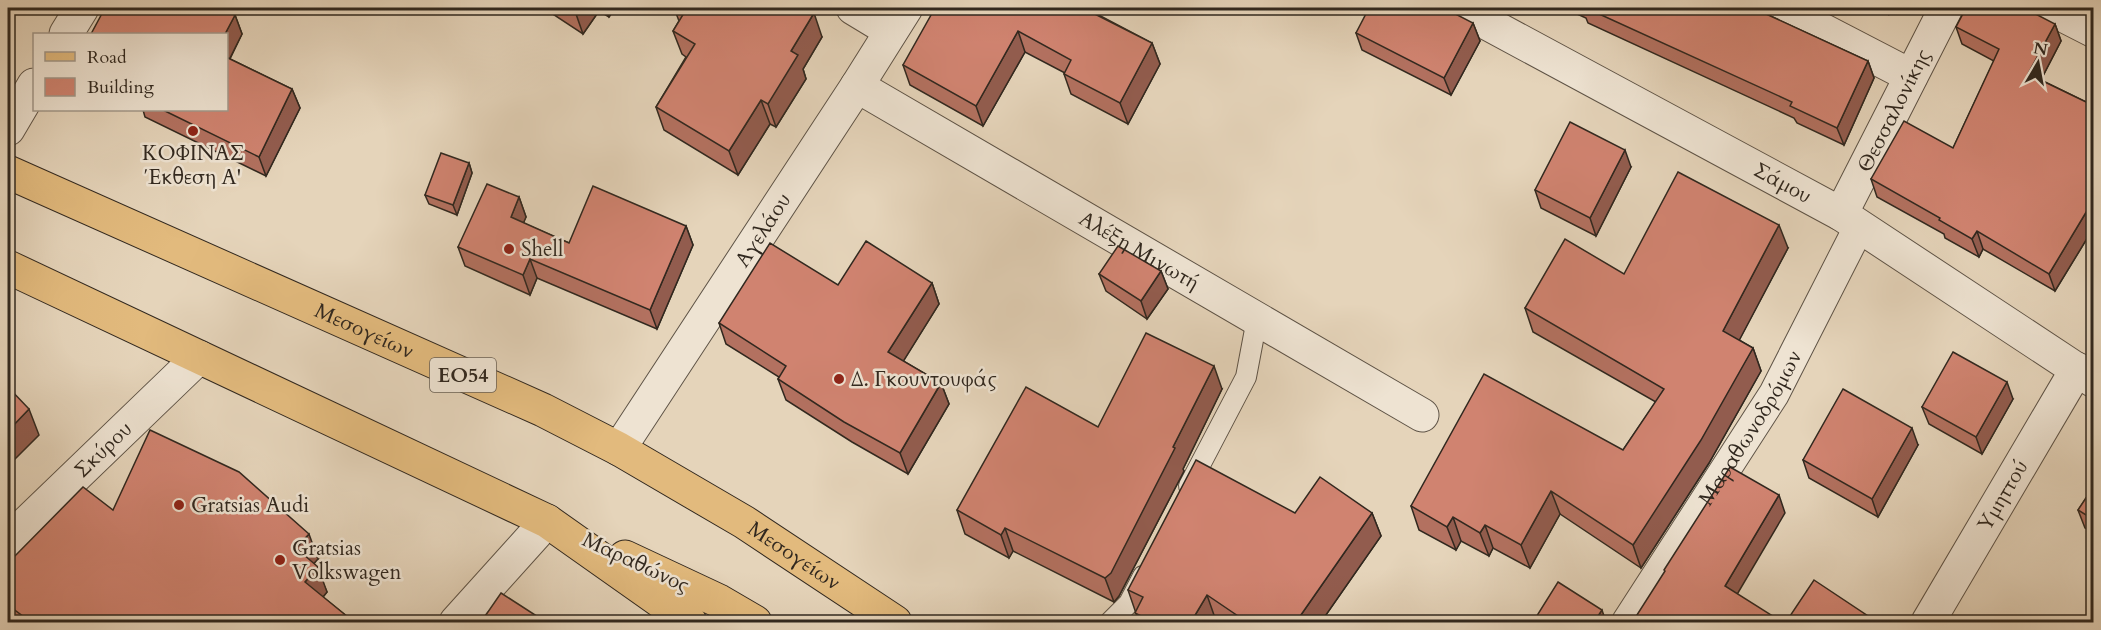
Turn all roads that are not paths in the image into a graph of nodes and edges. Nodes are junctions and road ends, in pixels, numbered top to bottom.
1 (82, 8) edge
2 (854, 8) edge
3 (1459, 8) edge
4 (1780, 8) edge
5 (1946, 8) edge
6 (2049, 8) edge
7 (898, 19) edge
8 (2094, 31) edge
9 (67, 33) edge
10 (1911, 76) junction
11 (857, 86) junction
12 (33, 87) edge
13 (8, 129) edge
14 (8, 172) edge
15 (1850, 220) junction
16 (8, 267) edge
17 (1257, 320) junction
18 (199, 357) junction
19 (2085, 375) edge
20 (1422, 415) dead end
21 (620, 449) junction
22 (1182, 500) edge
23 (547, 520) junction
24 (8, 541) edge
25 (1150, 562) edge
26 (456, 622) edge
27 (690, 622) edge
28 (755, 622) edge
29 (896, 622) edge
30 (1110, 622) edge
31 (1627, 622) edge
32 (1928, 622) edge

1 - 9 street
2 - 7 street
3 - 15 street, Σάμου
4 - 10 street
5 - 10 street, Θεσσαλονίκης
6 - 8 street
7 - 11 street, Αγελάου
10 - 15 street, Θεσσαλονίκης
11 - 17 street, Αλέξη Μινωτή
11 - 21 street, Αγελάου
12 - 13 street
14 - 21 main road, Μεσογείων / ΕΟ54
15 - 19 street, Σάμου
15 - 31 street, Μαραθωνοδρόμων
16 - 18 main road
17 - 20 street, Αλέξη Μινωτή
17 - 22 lane
18 - 23 main road
18 - 24 street, Σκύρου
19 - 32 street, Υμηττού
21 - 29 main road, Μεσογείων / ΕΟ54
23 - 26 street
23 - 27 main road
23 - 28 main road, Μαραθώνος
25 - 30 lane

